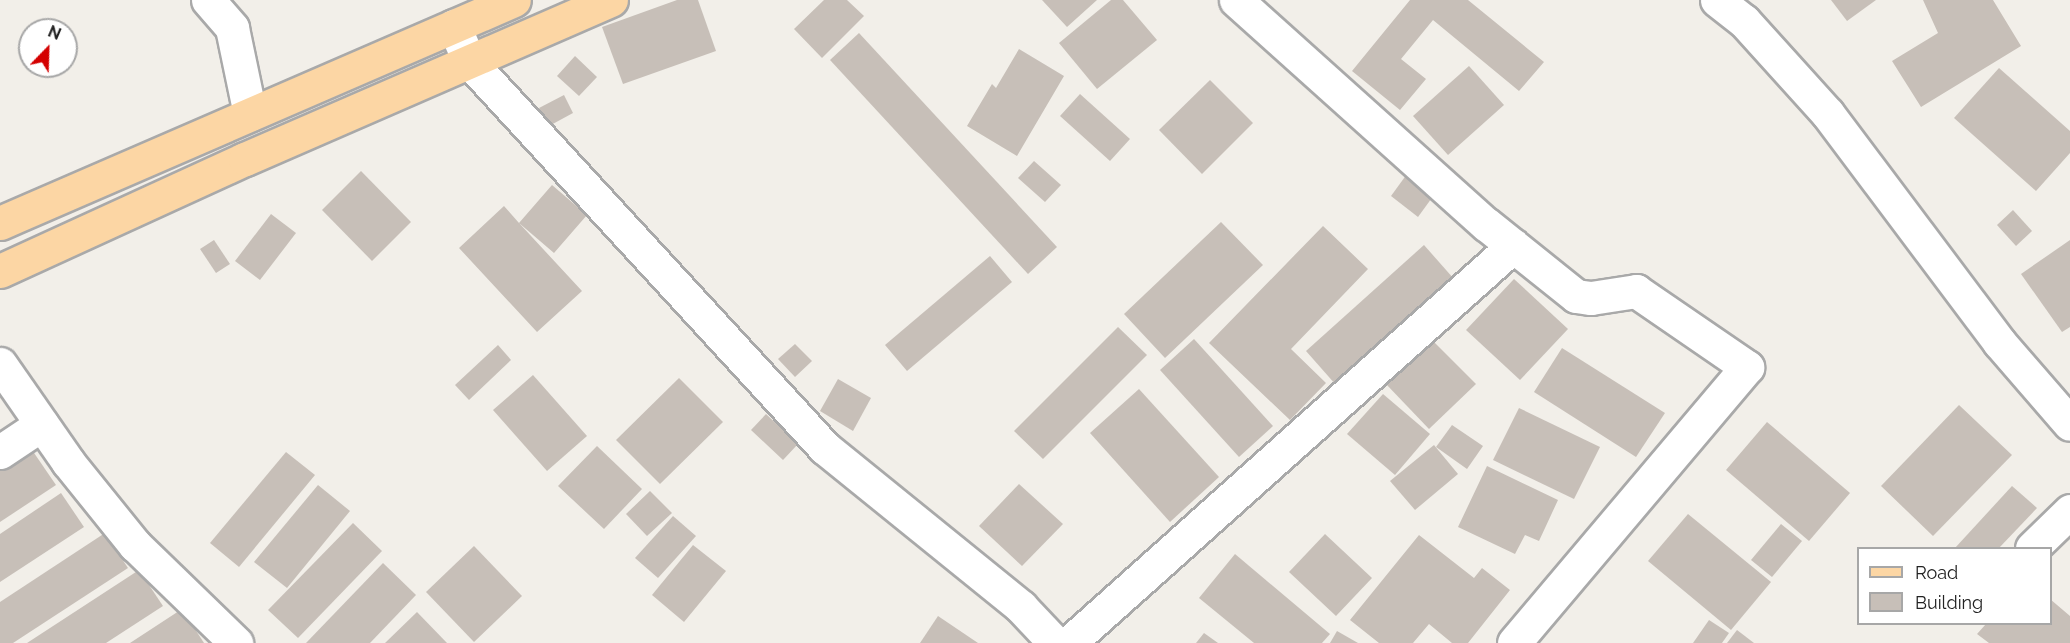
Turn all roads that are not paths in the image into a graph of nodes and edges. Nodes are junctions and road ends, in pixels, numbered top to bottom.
1 (208, 0) edge
2 (513, 0) edge
3 (611, 0) edge
4 (1236, 0) edge
5 (1717, 0) edge
6 (454, 26) junction
7 (469, 62) junction
8 (250, 114) junction
9 (0, 222) edge
10 (1513, 246) junction
11 (0, 271) edge
12 (0, 363) edge
13 (42, 424) junction
14 (2070, 424) edge
15 (0, 452) edge
16 (2070, 511) edge
17 (2034, 547) edge
18 (236, 643) edge
19 (1055, 643) edge
20 (1069, 643) edge
21 (1514, 643) edge

1 - 8 street
2 - 6 main road
3 - 7 main road
4 - 10 street
5 - 14 street
6 - 7 street
6 - 8 main road
7 - 11 main road
7 - 19 street
8 - 9 main road
10 - 20 street
10 - 21 street
12 - 13 street
13 - 15 street
13 - 18 street
16 - 17 street

